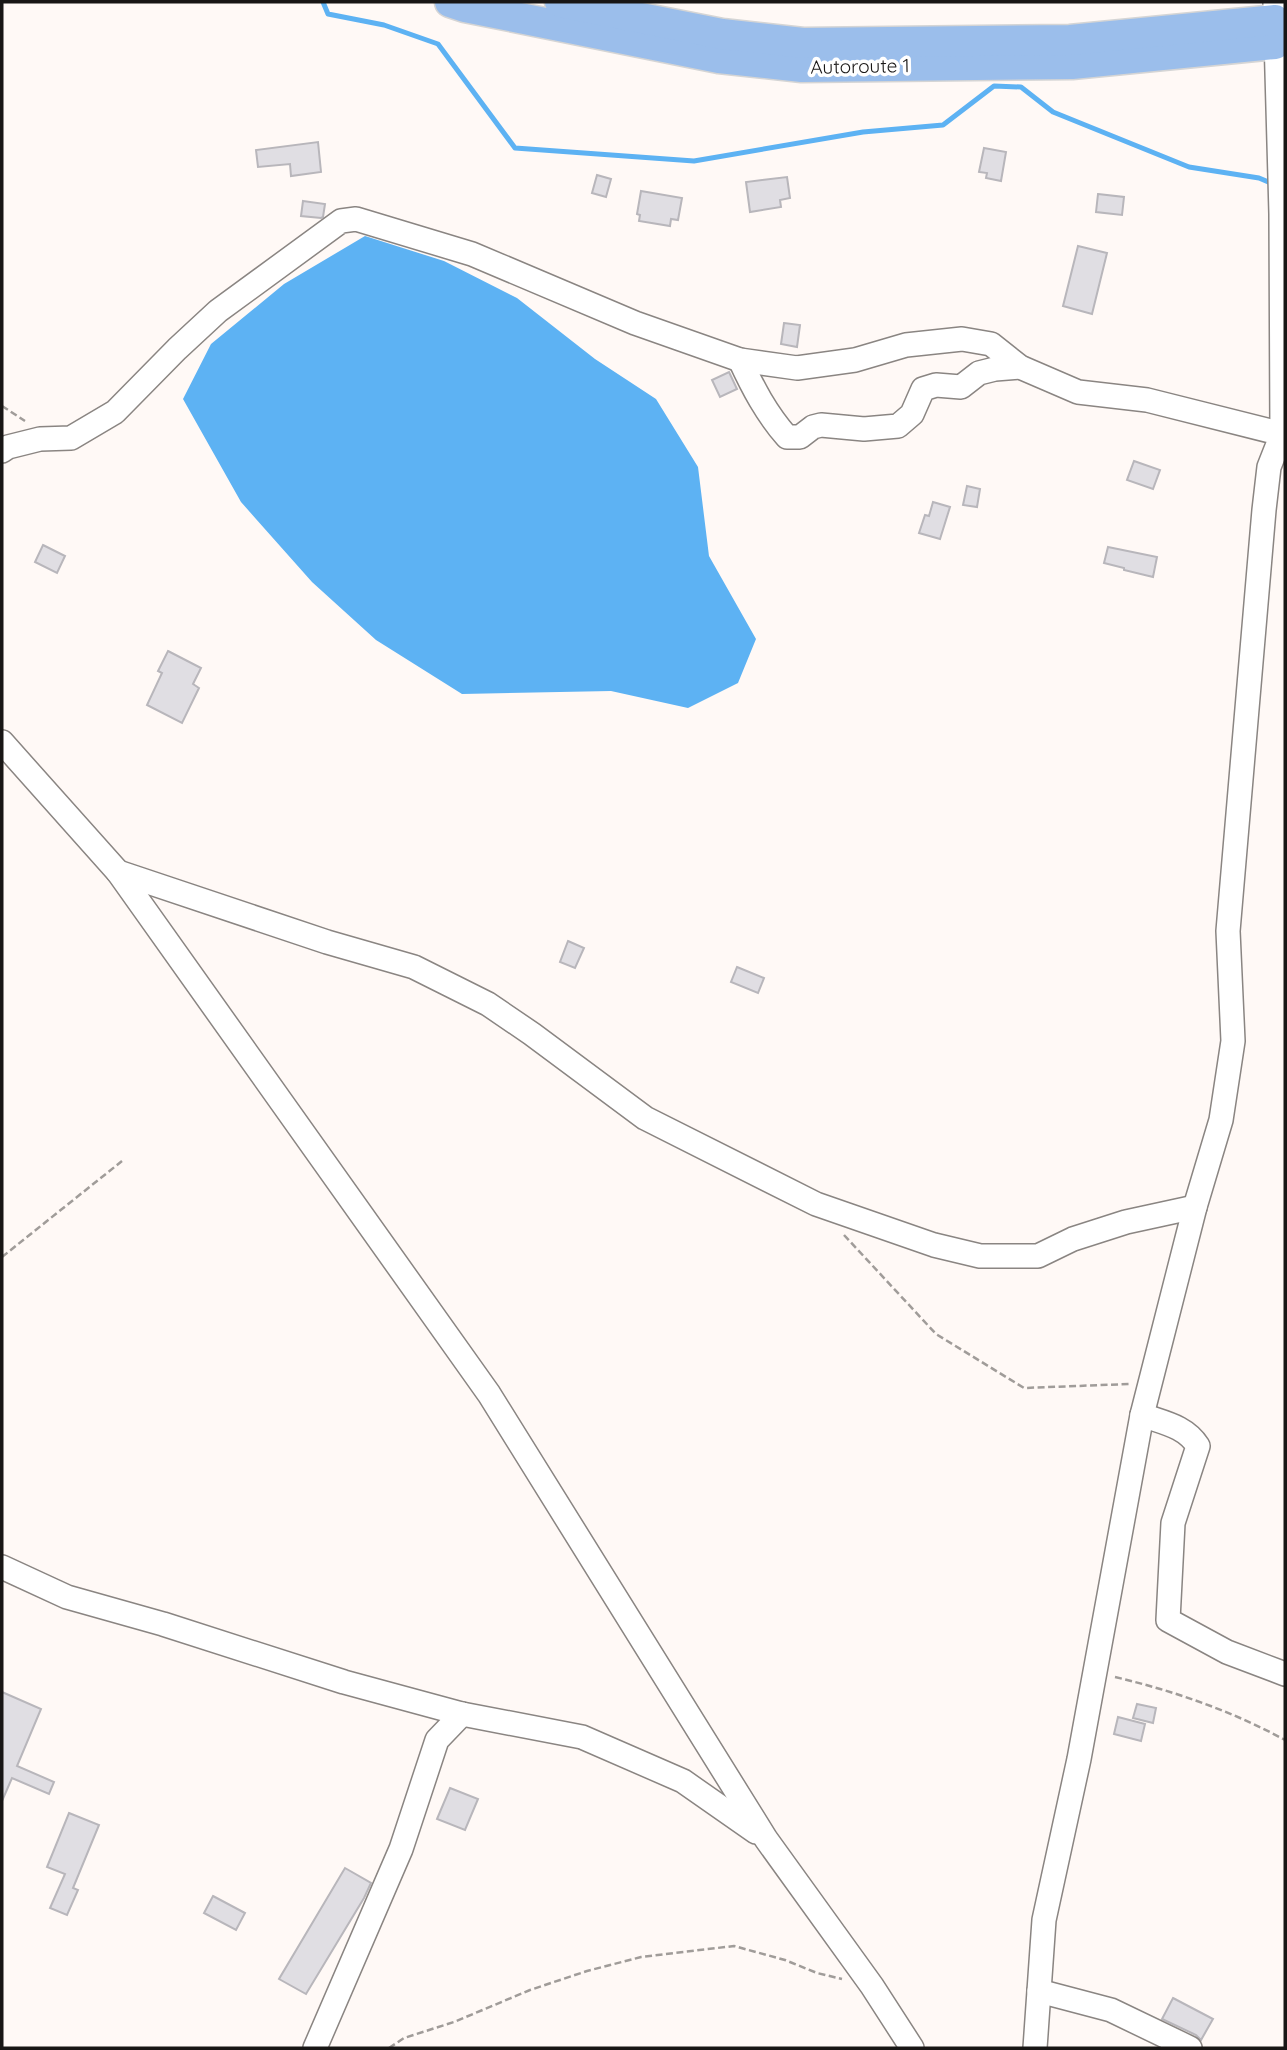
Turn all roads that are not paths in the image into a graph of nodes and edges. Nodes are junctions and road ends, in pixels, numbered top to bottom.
1 (450, 2) edge
2 (560, 2) edge
3 (1275, 22) edge
4 (740, 360) junction
5 (1020, 367) junction
6 (1284, 442) edge
7 (2, 451) edge
8 (2, 742) edge
9 (118, 872) junction
10 (1195, 1207) junction
11 (1143, 1415) junction
12 (2, 1567) edge
13 (1285, 1674) edge
14 (462, 1714) junction
15 (766, 1839) junction
16 (1039, 1991) junction
17 (315, 2048) edge
18 (912, 2048) edge
19 (1035, 2048) edge
20 (1190, 2048) edge

1 - 3 main road, Autoroute 1
2 - 3 main road, Autoroute 1
3 - 6 street
4 - 5 street
4 - 5 street
4 - 7 street
5 - 6 street
6 - 10 street
8 - 9 street
9 - 10 street
9 - 15 street
10 - 11 street
11 - 13 street
11 - 16 street
12 - 14 street
14 - 15 street
14 - 17 street
15 - 18 street
16 - 19 street
16 - 20 street

